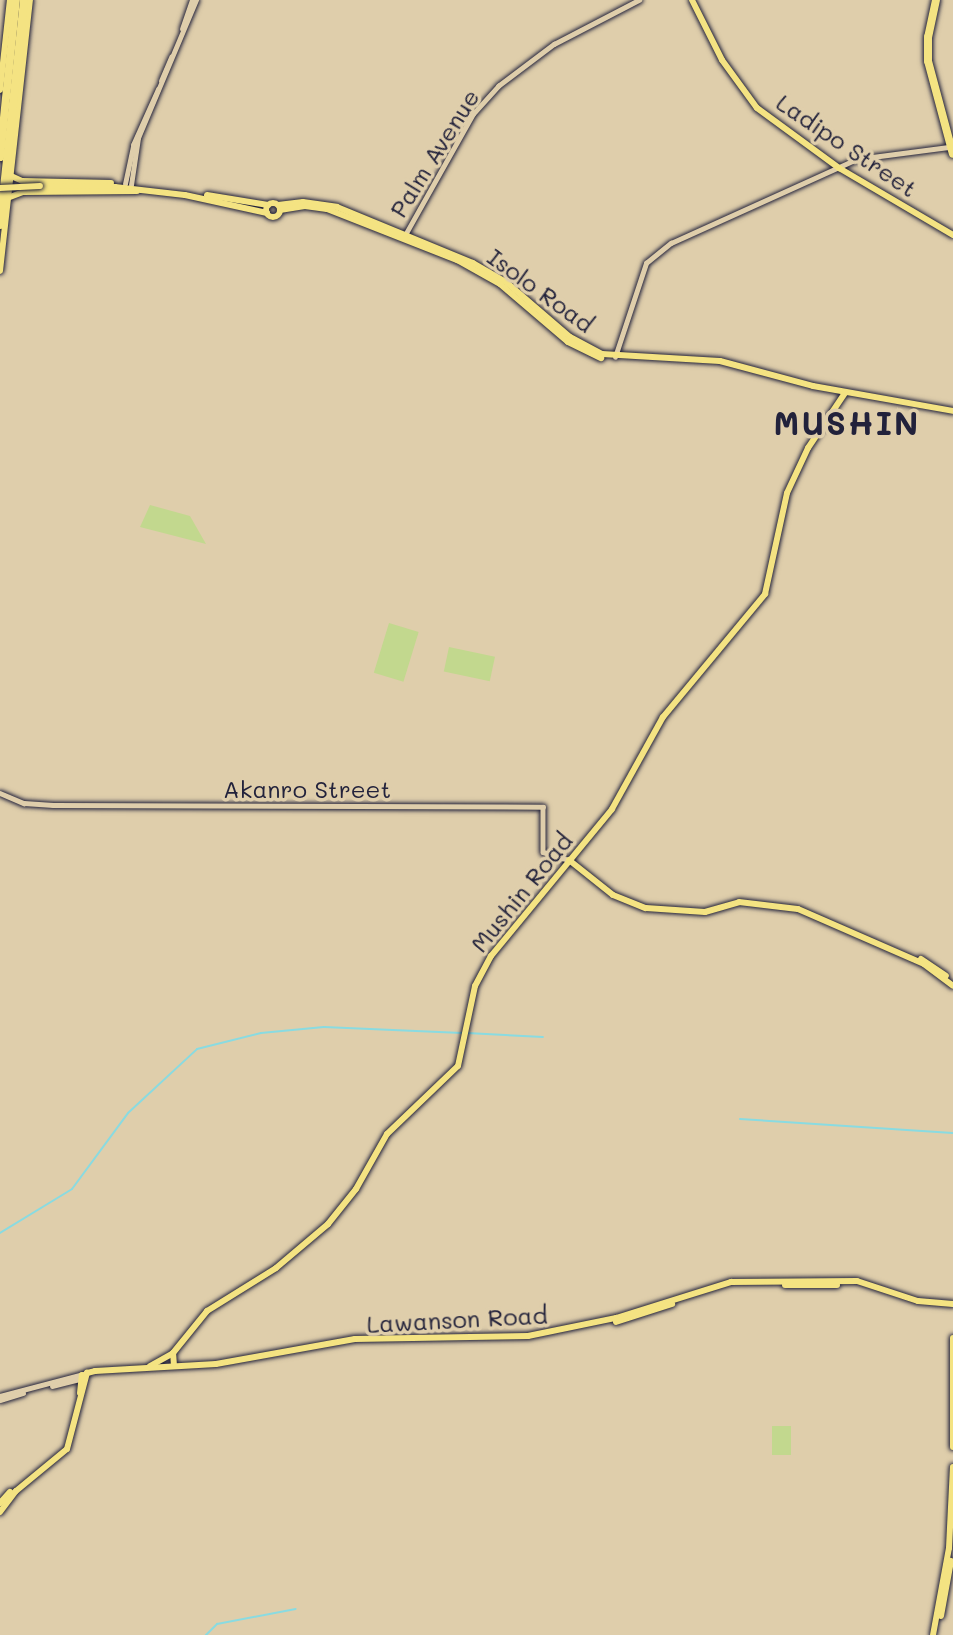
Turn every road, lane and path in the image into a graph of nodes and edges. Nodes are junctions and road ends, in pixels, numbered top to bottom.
1 (10, 0) edge
2 (16, 0) edge
3 (24, 0) edge
4 (30, 0) edge
5 (194, 0) edge
6 (639, 0) edge
7 (692, 0) edge
8 (939, 0) edge
9 (0, 90) edge
10 (953, 137) edge
11 (952, 149) edge
12 (0, 157) edge
13 (839, 168) junction
14 (11, 176) junction
15 (128, 185) junction
16 (115, 187) junction
17 (0, 188) edge
18 (144, 190) junction
19 (9, 199) junction
20 (279, 207) junction
21 (267, 209) junction
22 (0, 225) edge
23 (953, 235) edge
24 (404, 236) junction
25 (0, 271) edge
26 (551, 326) junction
27 (615, 358) junction
28 (659, 361) junction
29 (845, 393) junction
30 (953, 413) edge
31 (0, 793) edge
32 (571, 861) junction
33 (953, 984) edge
34 (838, 1282) junction
35 (953, 1306) edge
36 (953, 1338) edge
37 (173, 1353) junction
38 (149, 1366) junction
39 (174, 1366) junction
40 (85, 1376) junction
41 (0, 1398) edge
42 (76, 1420) junction
43 (953, 1447) edge
44 (953, 1468) edge
45 (0, 1503) edge
46 (0, 1512) edge
47 (953, 1546) edge
48 (935, 1635) edge

1 - 9 main road
2 - 12 highway
3 - 22 highway
4 - 14 main road
5 - 15 street
6 - 24 street, Palm Avenue
7 - 13 main road, Ladipo Street
8 - 10 highway
8 - 11 highway
11 - 13 street
13 - 23 main road, Ladipo Street
13 - 27 street
14 - 15 main road
14 - 19 main road
15 - 16 main road
15 - 21 main road
16 - 17 main road, bridge
16 - 18 main road
18 - 19 main road
18 - 21 main road
19 - 25 main road
20 - 21 main road
20 - 21 main road
20 - 24 main road, Isolo Road
24 - 26 main road, Isolo Road
26 - 27 main road, Isolo Road
26 - 28 main road, Isolo Road
27 - 28 main road, Isolo Road
28 - 29 main road, Isolo Road
28 - 30 main road, Isolo Road
29 - 30 main road, Isolo Road
29 - 32 main road, Mushin Road
31 - 32 street, Akanro Street
32 - 33 main road
32 - 37 main road, Mushin Road
34 - 35 main road, Lawanson Road
34 - 39 main road, Lawanson Road
34 - 40 main road, Lawanson Road
36 - 43 main road
37 - 38 main road
37 - 39 main road
38 - 39 main road, Lawanson Road
38 - 40 main road, Lawanson Road
40 - 41 street
40 - 42 main road
42 - 45 main road
42 - 46 main road
44 - 48 main road
47 - 48 main road

